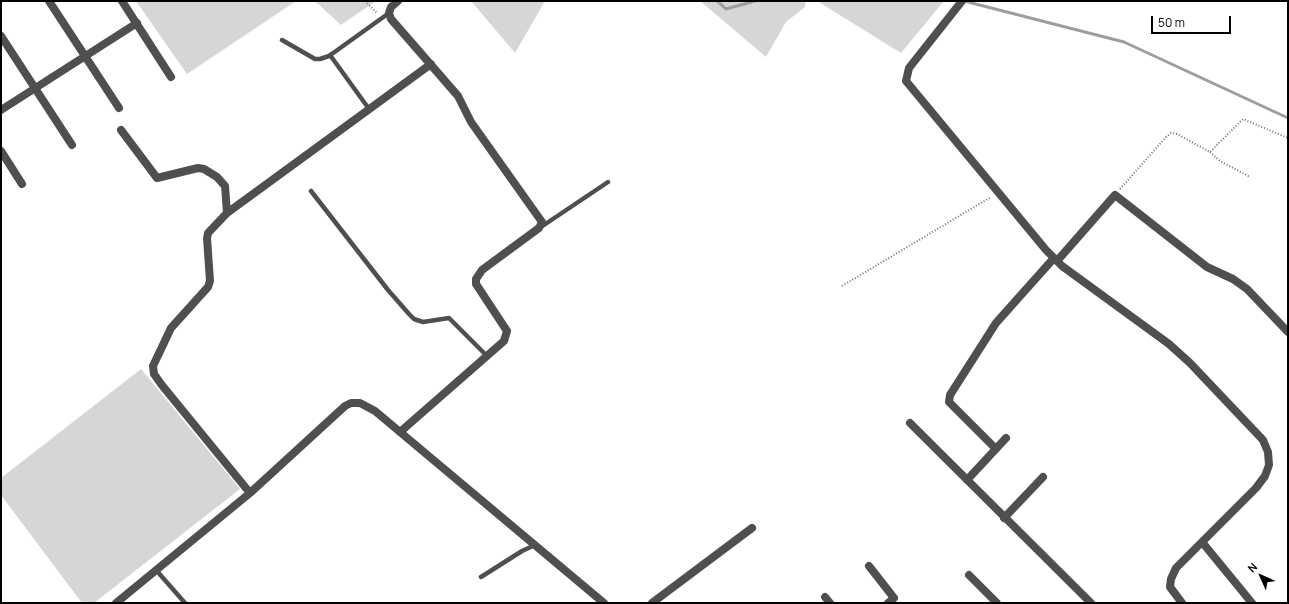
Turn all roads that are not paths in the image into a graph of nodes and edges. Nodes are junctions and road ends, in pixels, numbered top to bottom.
1 (49, 1) edge
2 (122, 1) edge
3 (398, 1) edge
4 (959, 4) edge
5 (385, 16) junction
6 (136, 23) junction
7 (1, 36) edge
8 (282, 40) dead end
9 (85, 56) junction
10 (330, 56) junction
11 (432, 64) junction
12 (171, 77) dead end
13 (35, 88) junction
14 (119, 108) dead end
15 (369, 109) junction
16 (1, 110) edge
17 (121, 130) dead end
18 (72, 145) dead end
19 (1, 151) edge
20 (608, 182) dead end
21 (22, 184) dead end
22 (311, 191) dead end
23 (227, 212) junction
24 (539, 228) junction
25 (1056, 260) junction
26 (1288, 332) edge
27 (487, 356) junction
28 (910, 422) dead end
29 (400, 432) junction
30 (1006, 438) dead end
31 (996, 449) junction
32 (1043, 477) dead end
33 (966, 480) junction
34 (250, 493) junction
35 (1004, 518) junction
36 (752, 528) dead end
37 (1202, 542) junction
38 (535, 545) junction
39 (868, 566) dead end
40 (156, 570) junction
41 (969, 574) dead end
42 (481, 577) dead end
43 (116, 603) edge
44 (185, 603) edge
45 (604, 603) edge
46 (652, 603) edge
47 (888, 603) edge
48 (996, 603) edge
49 (1091, 603) edge
50 (1182, 603) edge
51 (1252, 603) edge

1 - 9 street
2 - 6 street
3 - 5 street
4 - 25 street
5 - 10 lane
5 - 11 street
6 - 9 street
6 - 12 street
7 - 13 street
8 - 10 lane
9 - 13 street
9 - 14 street
10 - 15 lane
11 - 15 street
11 - 24 street
13 - 16 street
13 - 18 street
15 - 23 street
17 - 23 street
19 - 21 street
20 - 24 lane
22 - 27 lane
23 - 34 street
24 - 27 street
25 - 26 street
25 - 31 street
25 - 37 street
27 - 29 street
28 - 33 street
29 - 34 street
29 - 38 street
30 - 31 street
31 - 33 street
32 - 35 street
33 - 35 street
34 - 40 street
35 - 49 street
36 - 46 street
37 - 50 street
37 - 51 street
38 - 42 lane
38 - 45 street
39 - 47 street
40 - 43 street
40 - 44 lane
41 - 48 street

